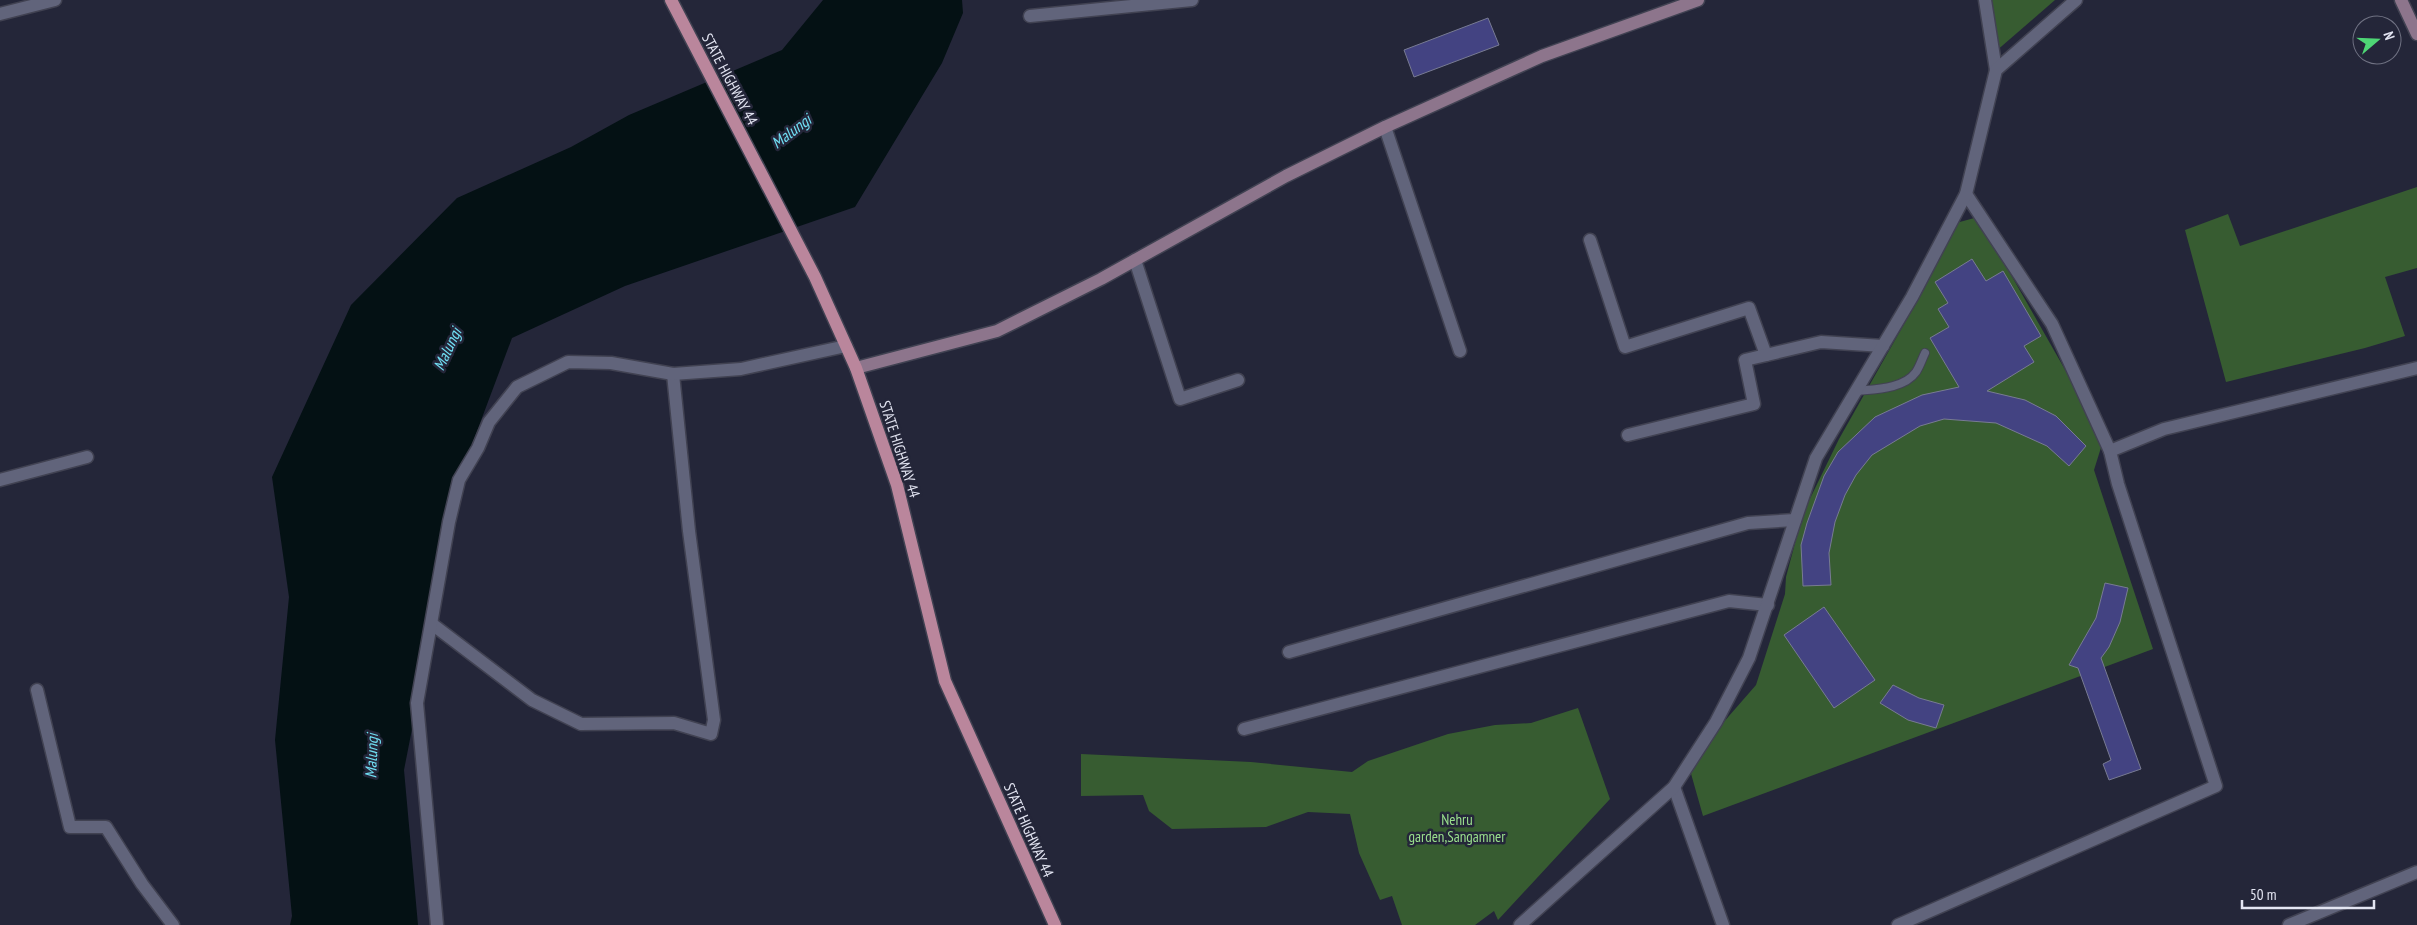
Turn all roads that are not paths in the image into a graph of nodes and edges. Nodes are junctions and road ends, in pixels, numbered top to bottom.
1 (670, 0) edge
2 (1192, 0) edge
3 (1698, 0) edge
4 (1985, 0) edge
5 (2076, 0) edge
6 (2400, 0) edge
7 (51, 1) edge
8 (1158, 1) edge
9 (0, 14) edge
10 (1030, 16) dead end
11 (2417, 34) edge
12 (1996, 70) junction
13 (1385, 127) junction
14 (1966, 194) junction
15 (1590, 240) dead end
16 (1135, 260) junction
17 (846, 346) junction
18 (1883, 346) junction
19 (1460, 350) dead end
20 (1925, 353) dead end
21 (1766, 355) junction
22 (856, 368) junction
23 (2417, 368) edge
24 (673, 374) junction
25 (1238, 380) dead end
26 (1856, 391) junction
27 (1628, 435) dead end
28 (2110, 451) junction
29 (87, 457) dead end
30 (0, 480) edge
31 (1795, 520) junction
32 (1768, 605) junction
33 (432, 624) junction
34 (1289, 652) dead end
35 (37, 690) dead end
36 (1244, 729) dead end
37 (1674, 787) junction
38 (2417, 872) edge
39 (173, 925) edge
40 (437, 925) edge
41 (1055, 925) edge
42 (1520, 925) edge
43 (1722, 925) edge
44 (1898, 925) edge
45 (2288, 925) edge

1 - 17 main road, STATE HIGHWAY 44
2 - 8 street
3 - 13 main road
4 - 12 street
5 - 12 street
6 - 11 main road
7 - 9 street
8 - 10 street
12 - 14 street
13 - 16 main road
13 - 19 street
14 - 18 street
14 - 28 street
15 - 21 street
16 - 22 main road
16 - 25 street
17 - 22 main road, STATE HIGHWAY 44
17 - 24 street
18 - 21 street
18 - 26 street
20 - 26 lane
21 - 27 street
22 - 41 main road, STATE HIGHWAY 44
23 - 28 street
24 - 33 street
24 - 33 street
26 - 31 street
28 - 44 street
29 - 30 street
31 - 32 street
31 - 34 street
32 - 36 street
32 - 37 street
33 - 40 street
35 - 39 street
37 - 42 street
37 - 43 street
38 - 45 street

